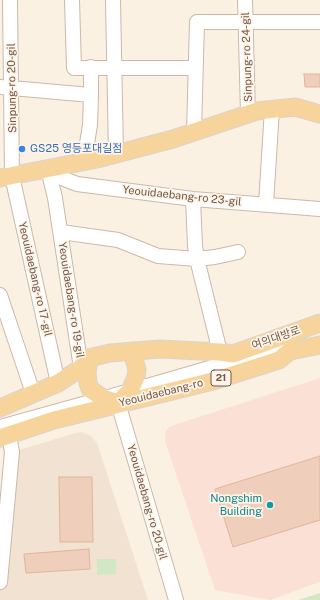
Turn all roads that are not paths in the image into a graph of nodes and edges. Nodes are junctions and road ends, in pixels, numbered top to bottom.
1 (10, 0) edge
2 (72, 0) edge
3 (113, 0) edge
4 (245, 0) edge
5 (245, 22) junction
6 (320, 22) edge
7 (91, 66) junction
8 (115, 67) junction
9 (195, 68) junction
10 (6, 88) edge
11 (92, 95) junction
12 (272, 109) junction
13 (248, 114) junction
14 (320, 114) edge
15 (194, 132) junction
16 (116, 154) junction
17 (84, 162) junction
18 (48, 169) junction
19 (6, 177) edge
20 (193, 199) junction
21 (266, 204) junction
22 (320, 209) edge
23 (61, 232) junction
24 (238, 252) dead end
25 (197, 259) junction
26 (0, 296) edge
27 (320, 323) edge
28 (320, 345) edge
29 (132, 351) junction
30 (290, 351) junction
31 (226, 353) junction
32 (85, 363) junction
33 (58, 383) junction
34 (132, 387) junction
35 (33, 393) junction
36 (106, 398) junction
37 (0, 408) edge
38 (0, 420) edge
39 (3, 433) edge
40 (4, 492) edge
41 (2, 535) edge
42 (0, 582) edge
43 (176, 600) edge

1 - 10 street, Sinpung-ro 20-gil
2 - 7 street
3 - 8 street
4 - 5 street, Sinpung-ro 24-gil
5 - 6 street
5 - 9 street
5 - 13 street, Sinpung-ro 24-gil
7 - 8 street
7 - 11 street
8 - 9 street
8 - 16 street
9 - 15 street
10 - 11 street
10 - 19 street, Sinpung-ro 20-gil
11 - 17 street
12 - 13 main road
12 - 14 main road
12 - 21 street
13 - 15 main road
15 - 16 main road
16 - 17 main road
17 - 18 main road
18 - 19 main road
18 - 20 street, Yeouidaebang-ro 23-gil
18 - 23 street, Yeouidaebang-ro 19-gil
19 - 33 street, Yeouidaebang-ro 17-gil
20 - 21 street, Yeouidaebang-ro 23-gil
20 - 25 street
21 - 22 street, Yeouidaebang-ro 23-gil
23 - 25 street, Yeouidaebang-ro 19-gil
23 - 32 street, Yeouidaebang-ro 19-gil
24 - 25 street, Yeouidaebang-ro 19-gil
25 - 31 street
26 - 35 street
27 - 31 main road, 여의대방로
28 - 30 main road, Yeouidaebang-ro / 21
29 - 31 main road
29 - 32 main road
29 - 34 main road
30 - 34 street
30 - 36 main road, Yeouidaebang-ro / 21
31 - 34 street
32 - 33 main road
32 - 36 main road
33 - 35 main road
34 - 36 main road
34 - 36 street
35 - 37 main road
36 - 38 street
36 - 39 main road, Yeouidaebang-ro / 21
36 - 43 street, Yeouidaebang-ro 20-gil
39 - 40 street
40 - 41 street
41 - 42 street

